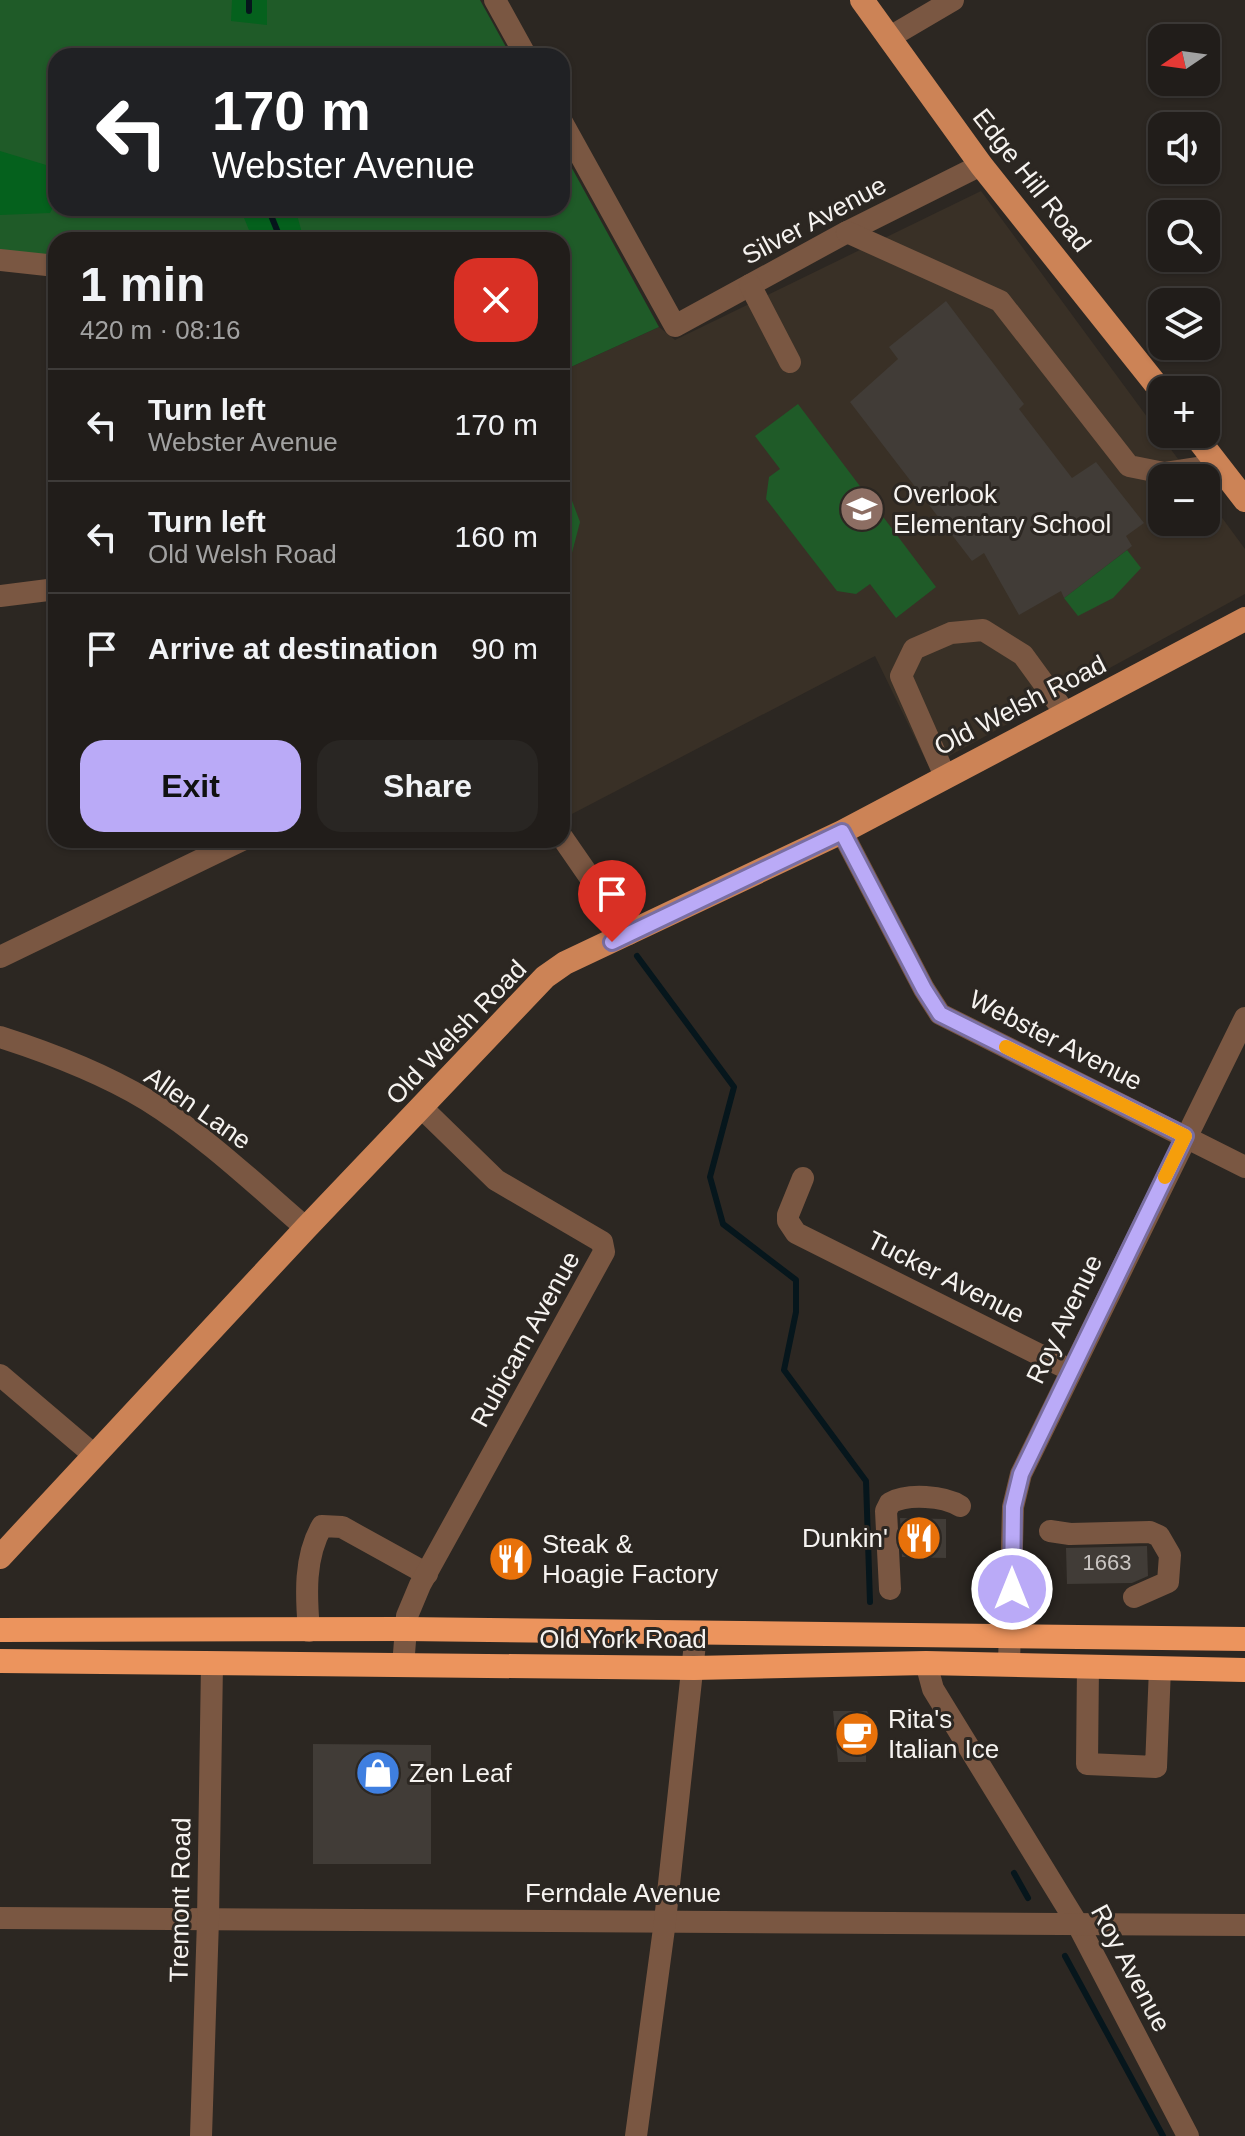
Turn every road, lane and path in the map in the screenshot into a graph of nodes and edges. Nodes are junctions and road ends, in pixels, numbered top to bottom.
1 (495, 0) edge
2 (862, 0) edge
3 (953, 0) edge
4 (890, 37) junction
5 (522, 48) edge
6 (570, 136) edge
7 (981, 165) junction
8 (847, 232) junction
9 (0, 260) edge
10 (48, 265) edge
11 (750, 285) junction
12 (790, 362) dead end
13 (1149, 376) edge
14 (1148, 470) edge
15 (1220, 470) edge
16 (1245, 500) edge
17 (48, 590) edge
18 (0, 596) edge
19 (1245, 619) edge
20 (1066, 714) junction
21 (945, 776) junction
22 (842, 832) junction
23 (225, 848) edge
24 (570, 848) edge
25 (629, 934) junction
26 (0, 957) edge
27 (1245, 1018) edge
28 (0, 1037) edge
29 (422, 1108) junction
30 (1185, 1136) junction
31 (1245, 1167) edge
32 (803, 1178) dead end
33 (306, 1228) junction
34 (1070, 1370) junction
35 (0, 1375) edge
36 (94, 1455) junction
37 (960, 1506) dead end
38 (1050, 1531) dead end
39 (0, 1557) edge
40 (427, 1574) junction
41 (890, 1589) dead end
42 (1134, 1597) dead end
43 (406, 1629) junction
44 (0, 1630) edge
45 (314, 1630) junction
46 (696, 1634) junction
47 (1011, 1634) junction
48 (1245, 1639) edge
49 (0, 1661) edge
50 (926, 1663) junction
51 (212, 1664) junction
52 (1009, 1664) junction
53 (403, 1666) junction
54 (1088, 1666) junction
55 (694, 1668) junction
56 (1160, 1668) junction
57 (1245, 1670) edge
58 (0, 1918) edge
59 (208, 1920) junction
60 (665, 1921) junction
61 (1078, 1925) junction
62 (1245, 1925) edge
63 (201, 2136) edge
64 (636, 2136) edge
65 (1188, 2136) edge

1 - 5 street
2 - 4 main road, Edge Hill Road
3 - 4 street
4 - 7 main road, Edge Hill Road
6 - 11 street, Silver Avenue
7 - 8 street, Silver Avenue
7 - 13 main road, Edge Hill Road
8 - 11 street, Silver Avenue
8 - 14 street
9 - 10 street
11 - 12 street
15 - 16 main road
17 - 18 street
19 - 20 main road, Old Welsh Road
20 - 21 main road, Old Welsh Road
20 - 21 street
21 - 22 main road, Old Welsh Road
22 - 25 main road, Old Welsh Road
22 - 30 street, Webster Avenue
23 - 26 street
24 - 25 street
25 - 29 main road, Old Welsh Road
27 - 30 street, Roy Avenue
28 - 33 street, Allen Lane
29 - 33 main road, Old Welsh Road
29 - 40 street, Rubicam Avenue
30 - 31 street, Webster Avenue
30 - 34 street, Roy Avenue
32 - 34 street, Tucker Avenue
33 - 36 main road, Old Welsh Road
34 - 47 street, Roy Avenue
35 - 36 street
36 - 39 main road, Old Welsh Road
37 - 41 street
38 - 42 street
40 - 43 street, Rubicam Avenue
40 - 45 street
43 - 45 highway, Old York Road
43 - 46 highway, Old York Road
43 - 53 street, Rubicam Avenue
44 - 45 highway, Old York Road
46 - 47 highway, Old York Road
46 - 55 street
47 - 48 highway, Old York Road
47 - 52 street, Roy Avenue
49 - 51 highway, Old York Road
50 - 52 highway, Old York Road
50 - 55 highway, Old York Road
50 - 61 street, Roy Avenue
51 - 53 highway, Old York Road
51 - 59 street, Tremont Road
52 - 54 highway, Old York Road
53 - 55 highway, Old York Road
54 - 56 highway, Old York Road
54 - 56 street
55 - 60 street
56 - 57 highway, Old York Road
58 - 59 street, Ferndale Avenue
59 - 60 street, Ferndale Avenue
59 - 63 street, Tremont Road
60 - 61 street, Ferndale Avenue
60 - 64 street
61 - 62 street, Ferndale Avenue
61 - 65 street, Roy Avenue

